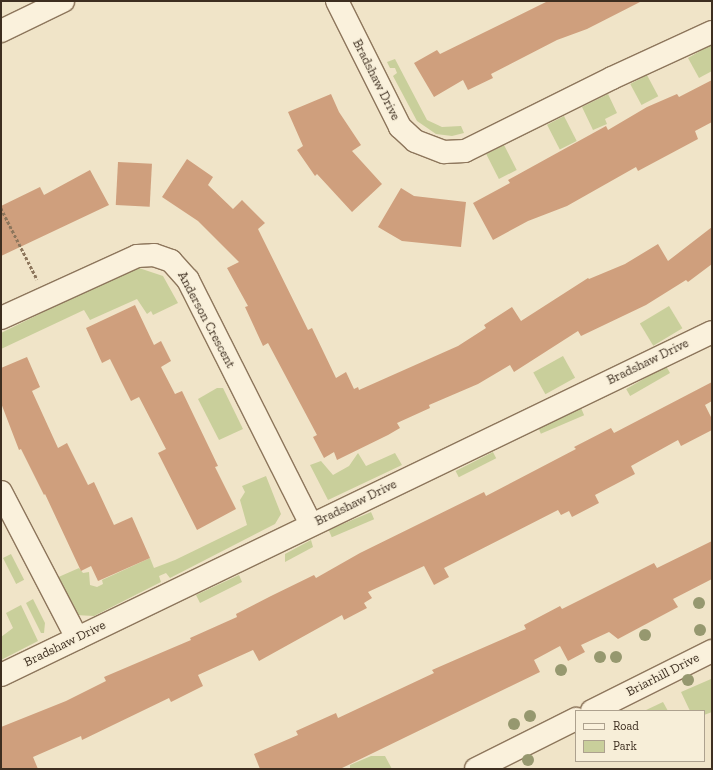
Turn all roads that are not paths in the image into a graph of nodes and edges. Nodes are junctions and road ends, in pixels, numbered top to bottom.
1 (62, 1) edge
2 (337, 1) edge
3 (1, 31) edge
4 (712, 32) edge
5 (1, 318) edge
6 (712, 332) edge
7 (1, 492) edge
8 (311, 525) junction
9 (77, 638) junction
10 (712, 651) edge
11 (1, 676) edge
12 (594, 710) edge
13 (575, 720) edge
14 (476, 769) edge

1 - 3 street
2 - 4 street, Bradshaw Drive
5 - 8 street, Anderson Crescent
6 - 8 street, Bradshaw Drive
7 - 9 street
8 - 9 street, Bradshaw Drive
9 - 11 street, Bradshaw Drive
10 - 12 street, Briarhill Drive
13 - 14 street

